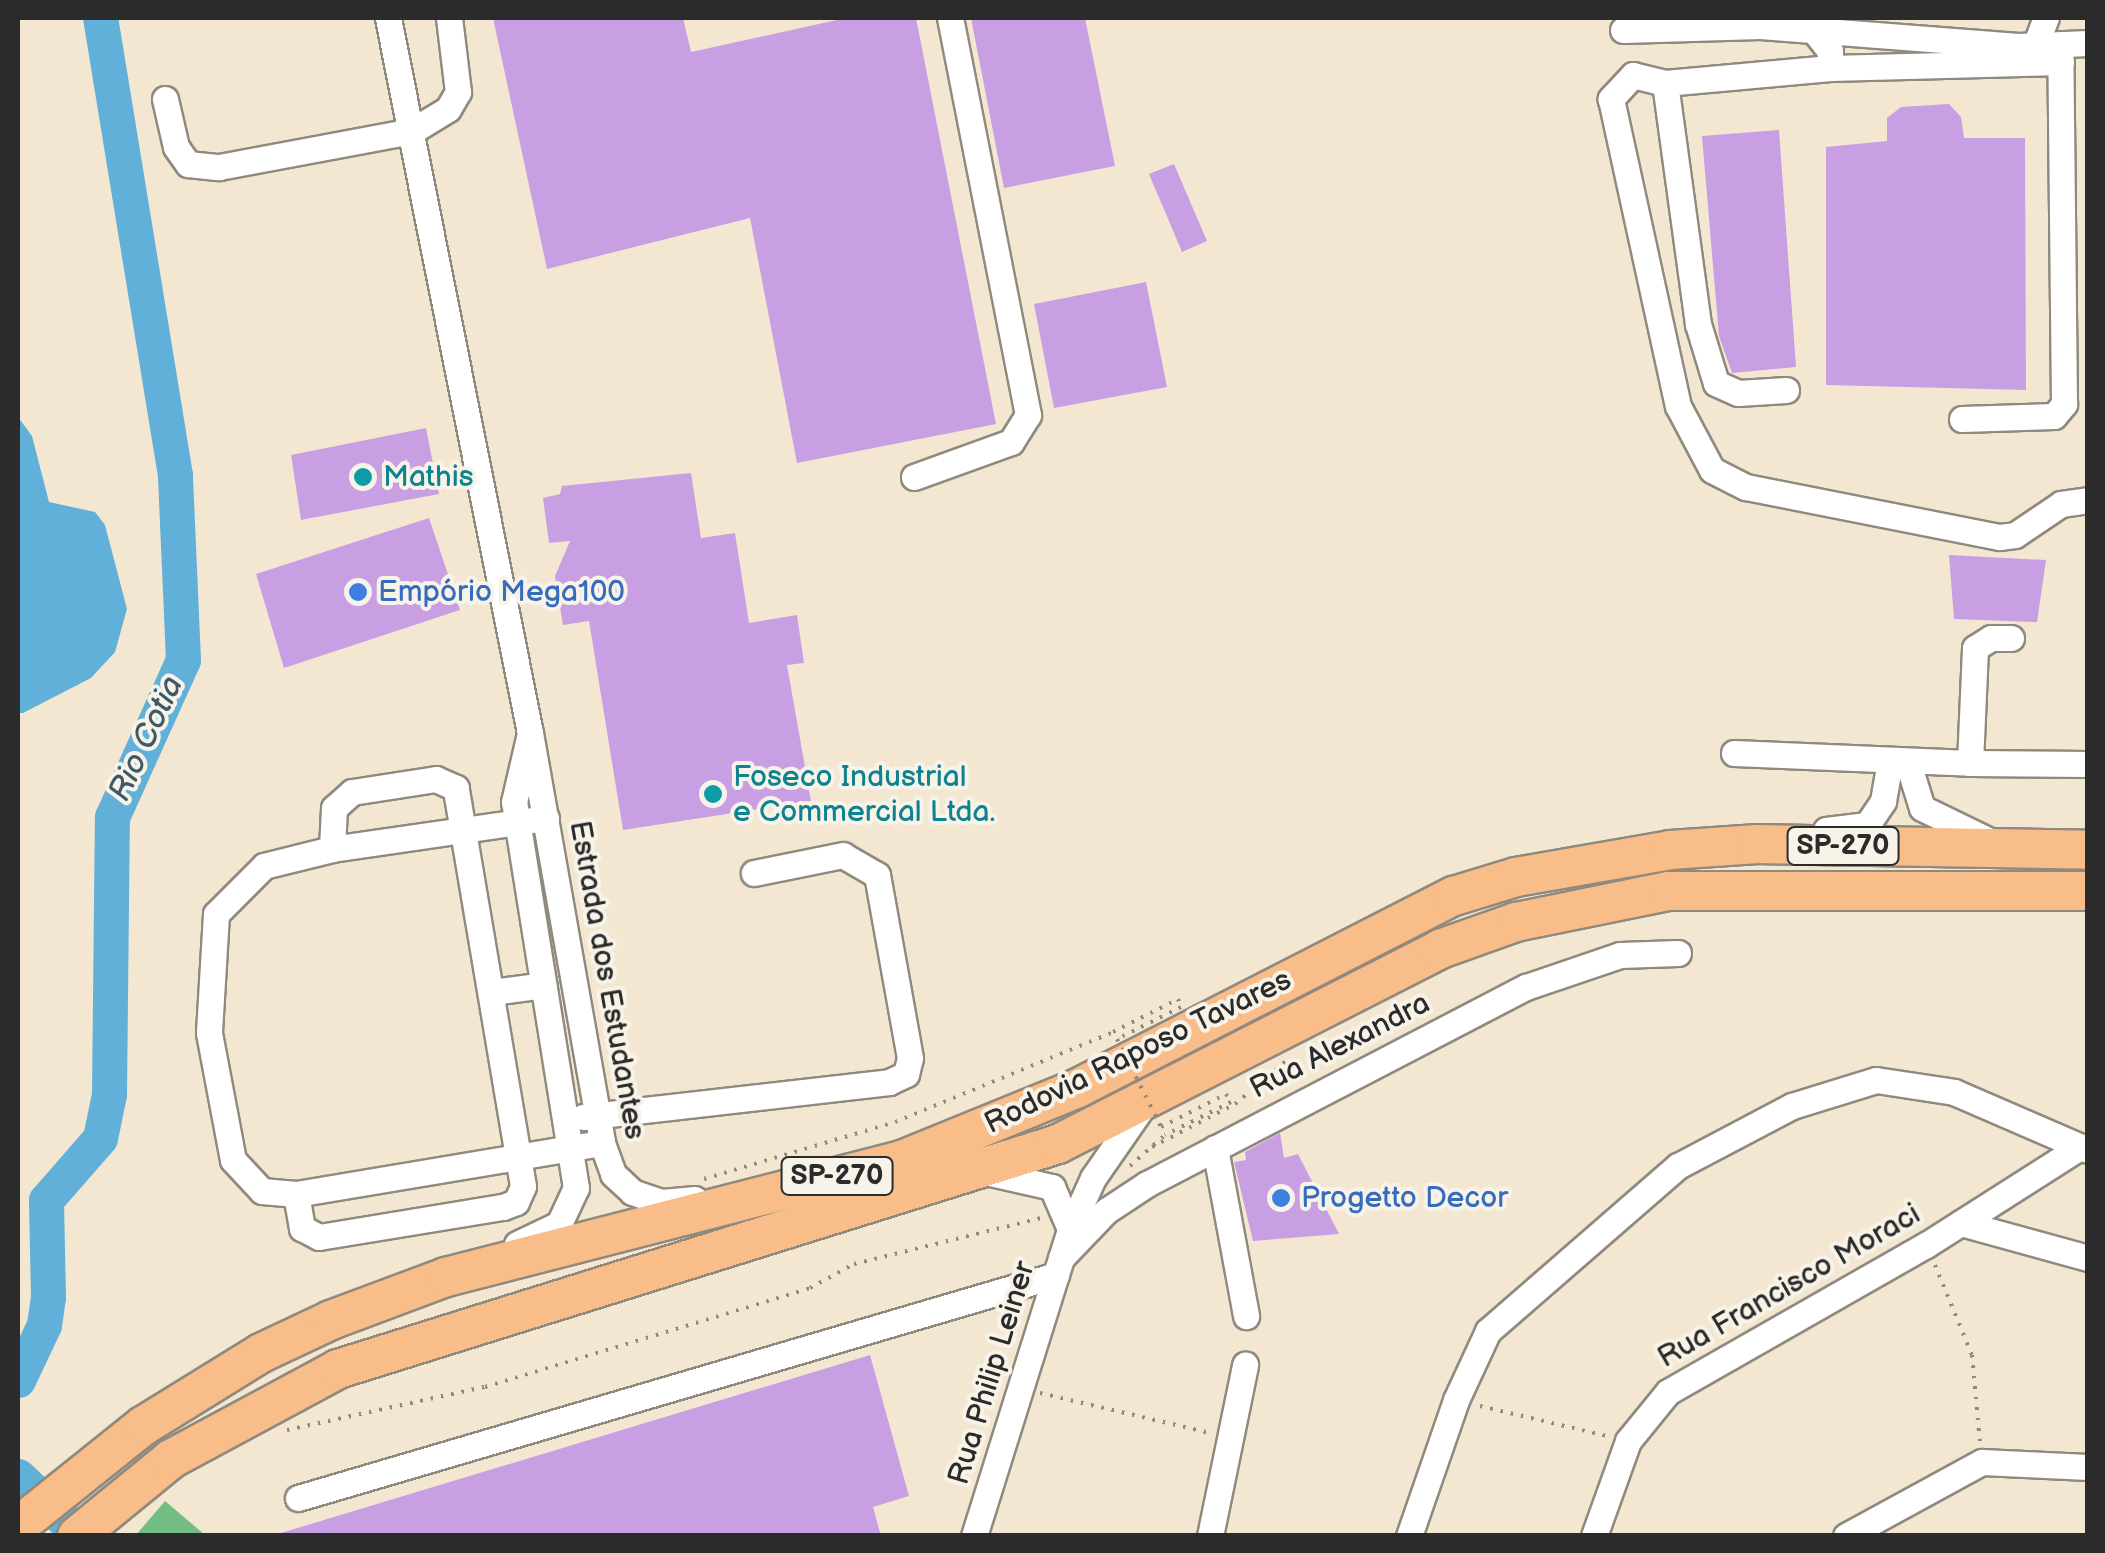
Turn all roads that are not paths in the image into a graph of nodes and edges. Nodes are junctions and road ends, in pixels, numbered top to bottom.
1 (388, 18) edge
2 (449, 18) edge
3 (950, 18) edge
4 (2046, 18) edge
5 (1810, 25) edge
6 (1623, 30) dead end
7 (2088, 43) edge
8 (2052, 51) junction
9 (1830, 68) junction
10 (1665, 83) junction
11 (164, 99) dead end
12 (412, 131) junction
13 (1786, 390) dead end
14 (1962, 419) dead end
15 (914, 477) dead end
16 (2088, 500) edge
17 (2011, 638) dead end
18 (530, 734) junction
19 (1734, 752) dead end
20 (1899, 762) junction
21 (1970, 763) junction
22 (2088, 764) edge
23 (546, 818) junction
24 (516, 823) junction
25 (466, 830) junction
26 (332, 849) junction
27 (2008, 849) junction
28 (1670, 850) junction
29 (2088, 850) edge
30 (754, 874) dead end
31 (2088, 892) edge
32 (1678, 953) dead end
33 (544, 985) junction
34 (492, 992) junction
35 (1144, 1104) junction
36 (597, 1116) junction
37 (566, 1118) junction
38 (602, 1143) junction
39 (572, 1148) junction
40 (1215, 1148) junction
41 (2084, 1148) edge
42 (519, 1156) junction
43 (902, 1160) junction
44 (981, 1172) junction
45 (296, 1194) junction
46 (1068, 1221) junction
47 (1961, 1223) junction
48 (2088, 1258) edge
49 (1058, 1267) junction
50 (1246, 1316) dead end
51 (331, 1320) junction
52 (1245, 1366) dead end
53 (2088, 1467) edge
54 (988, 1497) junction
55 (298, 1498) dead end
56 (18, 1526) edge
57 (77, 1536) edge
58 (974, 1536) edge
59 (999, 1536) edge
60 (1210, 1536) edge
61 (1409, 1536) edge
62 (1594, 1536) edge
63 (1846, 1536) edge

1 - 12 street, Estrada dos Estudantes
2 - 12 street
3 - 15 street
4 - 8 street
5 - 6 street
5 - 8 street
5 - 9 street
7 - 8 street
8 - 9 street
8 - 14 street
9 - 10 street
10 - 13 street
10 - 16 street
11 - 12 street
12 - 18 street, Estrada dos Estudantes
17 - 21 street
18 - 23 street, Estrada dos Estudantes
18 - 24 street, Estrada dos Estudantes
19 - 20 street
20 - 21 street
20 - 27 street
20 - 28 street
21 - 22 street
23 - 24 street
23 - 36 street, Estrada dos Estudantes
24 - 25 street
24 - 33 street, Estrada dos Estudantes
25 - 26 street
25 - 26 street
25 - 34 street
26 - 45 street
27 - 28 highway, Rodovia Raposo Tavares / SP-270
27 - 29 highway, Rodovia Raposo Tavares / SP-270
28 - 43 highway, Rodovia Raposo Tavares / SP-270
30 - 36 street
31 - 35 highway, Rodovia Raposo Tavares / SP-270
32 - 40 street, Rua Alexandra
33 - 34 street
33 - 37 street, Estrada dos Estudantes
34 - 42 street
35 - 44 highway, Rodovia Raposo Tavares / SP-270
35 - 46 street, Rua Philip Leiner
36 - 37 street
36 - 38 street, Estrada dos Estudantes
37 - 39 street, Estrada dos Estudantes
38 - 39 street
38 - 43 street, Estrada dos Estudantes
39 - 42 street
39 - 51 street, Estrada dos Estudantes
40 - 49 street, Rua Alexandra
40 - 50 street
41 - 47 street, Rua Francisco Moraci
41 - 61 street
42 - 45 street
42 - 45 street
43 - 51 highway, Rodovia Raposo Tavares / SP-270
44 - 46 street
44 - 57 highway, Rodovia Raposo Tavares / SP-270
46 - 49 street, Rua Philip Leiner
47 - 48 street
47 - 62 street, Rua Francisco Moraci
49 - 54 street, Rua Philip Leiner
49 - 55 street
51 - 56 highway, Rodovia Raposo Tavares / SP-270
52 - 60 street
53 - 63 street
54 - 58 street, Rua Philip Leiner
54 - 59 street

